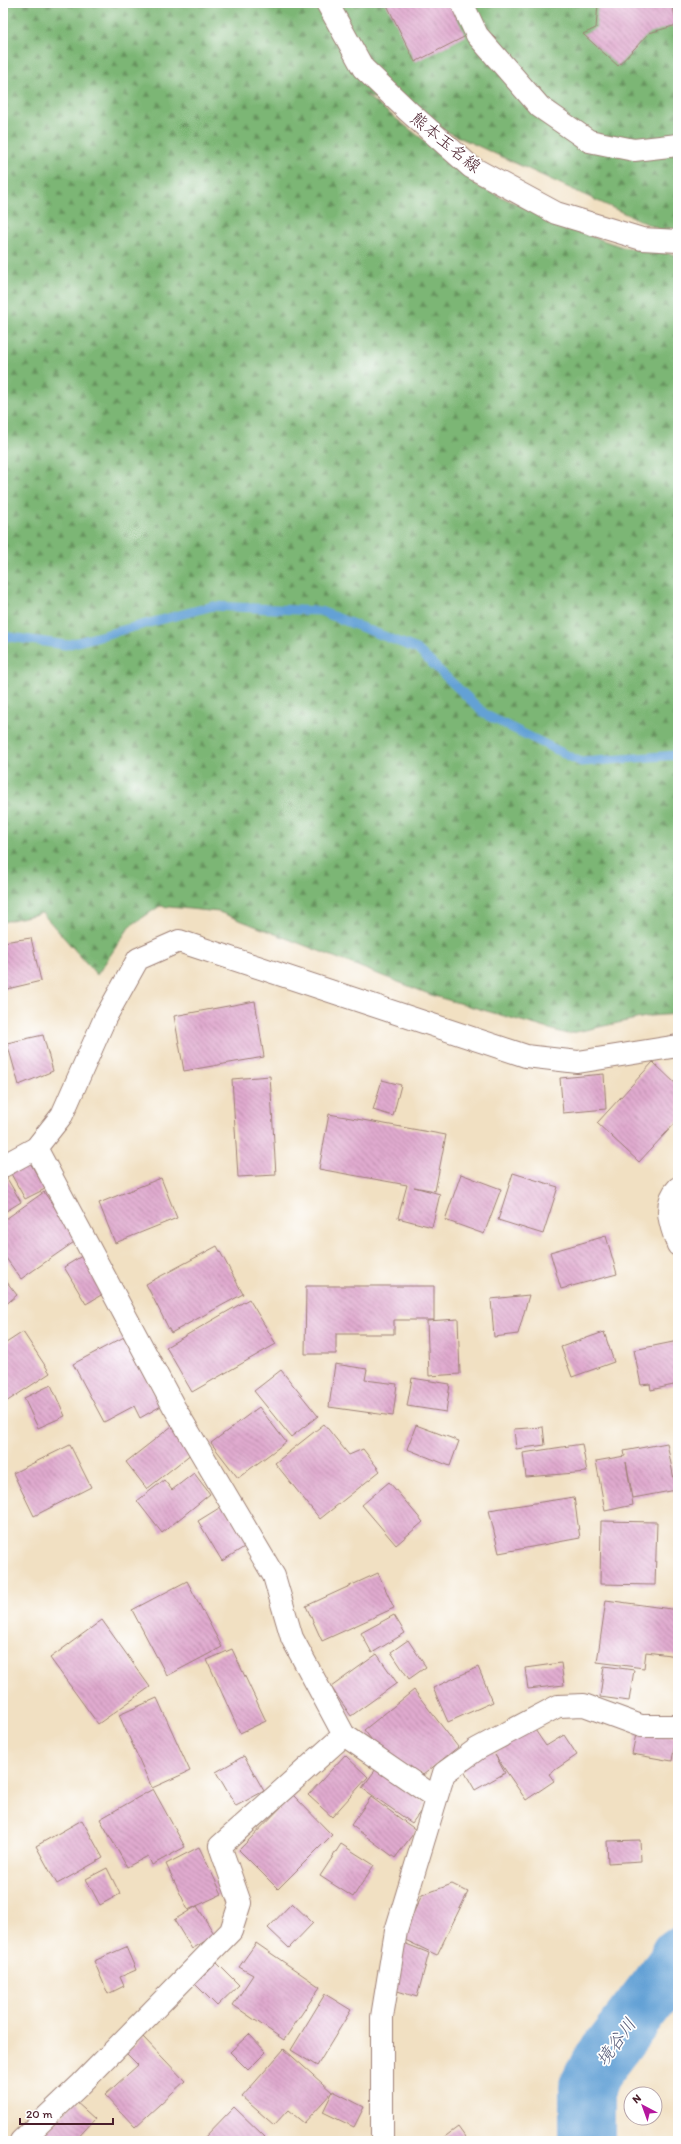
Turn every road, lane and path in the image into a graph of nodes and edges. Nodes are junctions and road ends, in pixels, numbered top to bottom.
1 (327, 3) edge
2 (462, 3) edge
3 (678, 144) edge
4 (678, 241) edge
5 (678, 1046) edge
6 (36, 1148) junction
7 (3, 1166) edge
8 (678, 1188) edge
9 (678, 1245) edge
10 (678, 1726) edge
11 (344, 1735) junction
12 (436, 1798) junction
13 (21, 2141) edge
14 (382, 2141) edge

1 - 4 street, 熊本玉名線
2 - 3 street
5 - 6 street
6 - 7 street
6 - 11 street
8 - 9 street
10 - 12 street
11 - 12 street
11 - 13 street
12 - 14 street

